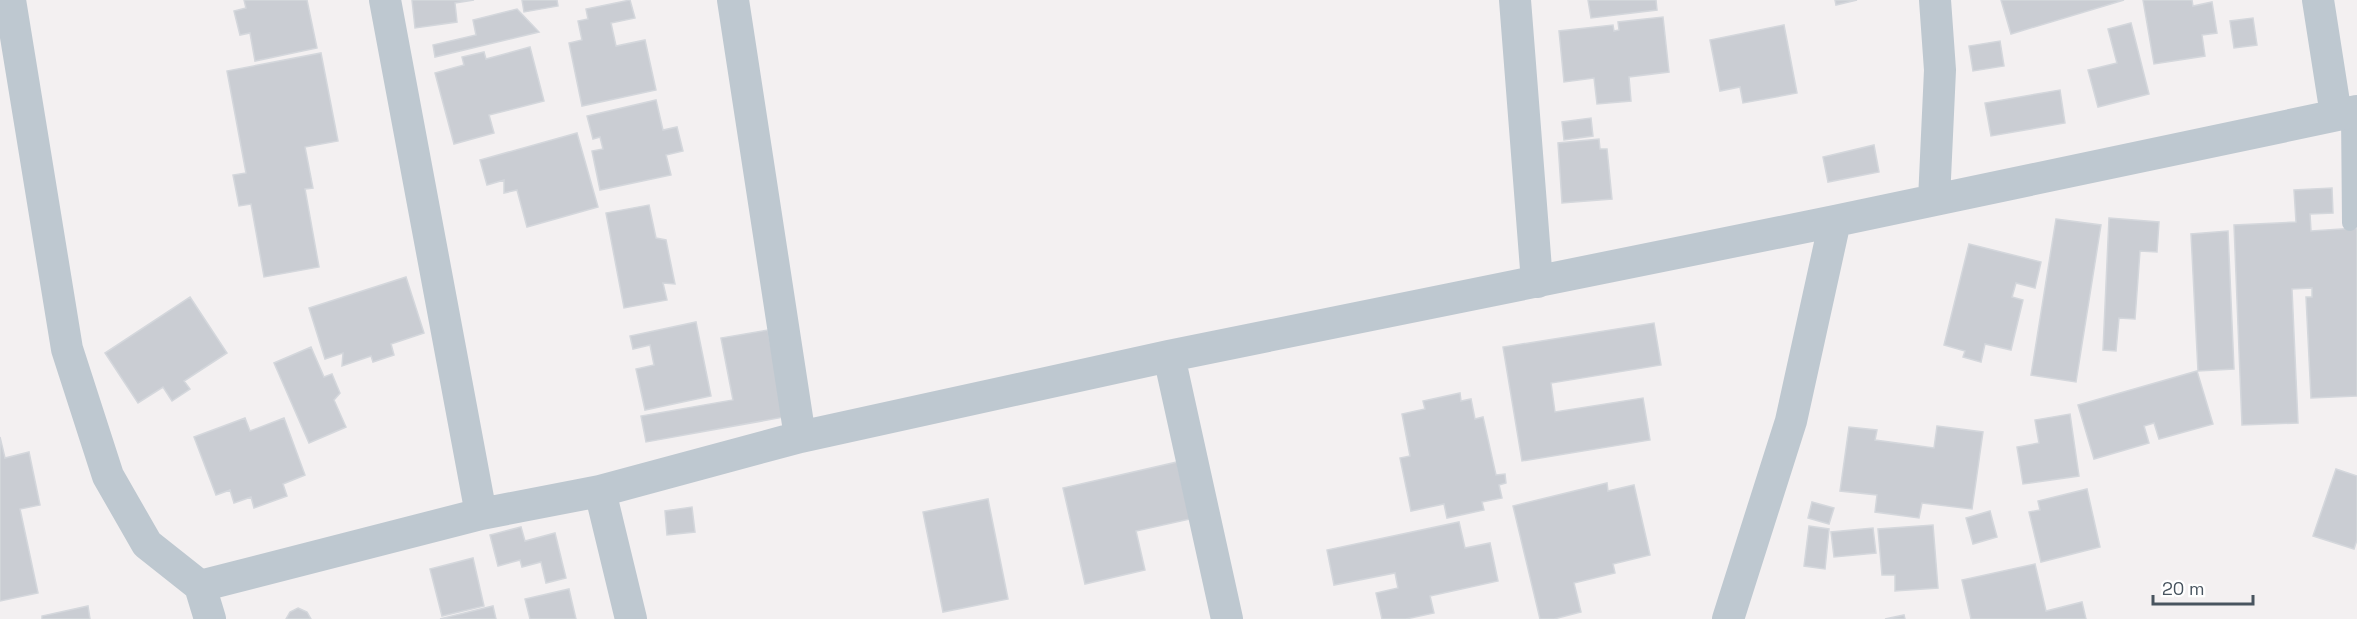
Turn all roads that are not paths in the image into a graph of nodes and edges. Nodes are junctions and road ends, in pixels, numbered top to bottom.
1 (10, 0) edge
2 (385, 0) edge
3 (733, 0) edge
4 (1515, 0) edge
5 (1935, 0) edge
6 (2318, 0) edge
7 (2347, 113) edge
8 (1934, 201) junction
9 (1834, 221) junction
10 (2350, 223) dead end
11 (1537, 282) junction
12 (1169, 356) junction
13 (800, 437) junction
14 (600, 491) junction
15 (481, 514) junction
16 (200, 586) junction
17 (210, 619) edge
18 (631, 619) edge
19 (1227, 619) edge
20 (1728, 619) edge

1 - 16 street
2 - 15 street
3 - 13 street
4 - 11 street
5 - 8 street
6 - 7 street
7 - 8 street
7 - 10 lane
8 - 9 street
9 - 11 street
9 - 20 street
11 - 12 street
12 - 13 street
12 - 19 street
13 - 14 street
14 - 15 street
14 - 18 street
15 - 16 street
16 - 17 street

